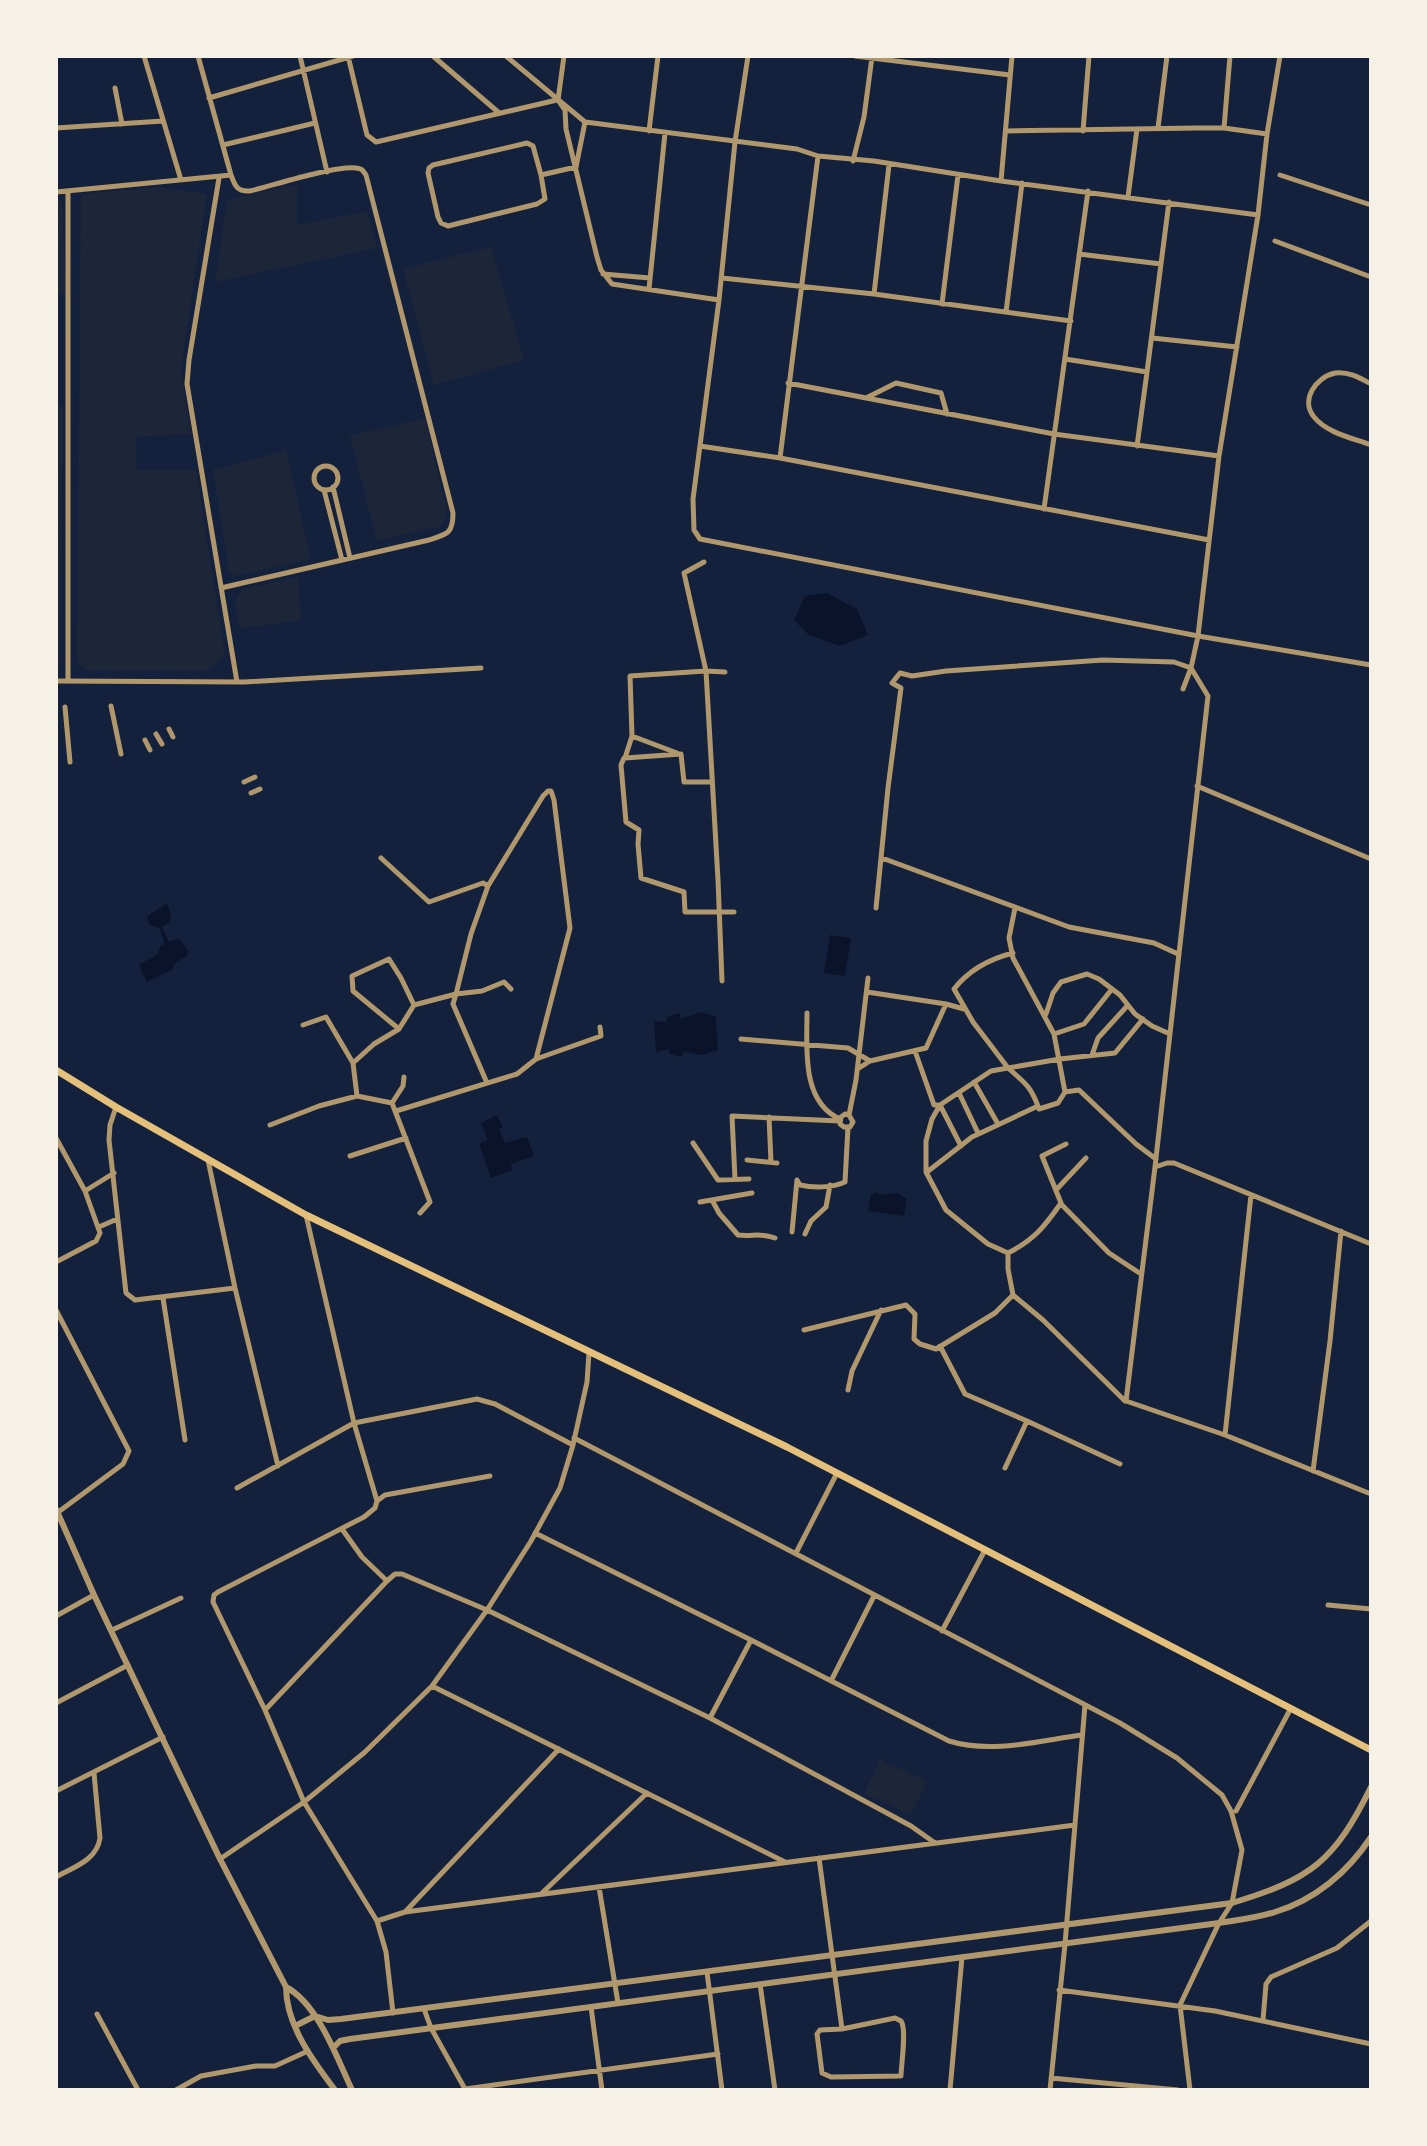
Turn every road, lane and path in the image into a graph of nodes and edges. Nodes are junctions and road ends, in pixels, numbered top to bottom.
1 (144, 56) edge
2 (198, 56) edge
3 (300, 56) edge
4 (433, 56) edge
5 (506, 56) edge
6 (564, 56) edge
7 (658, 56) edge
8 (748, 56) edge
9 (855, 56) edge
10 (1012, 56) edge
11 (1089, 56) edge
12 (1167, 56) edge
13 (1230, 56) edge
14 (1280, 56) edge
15 (350, 57) edge
16 (872, 57) edge
17 (304, 71) junction
18 (1010, 75) junction
19 (115, 88) dead end
20 (209, 98) junction
21 (558, 100) junction
22 (499, 112) junction
23 (163, 121) junction
24 (585, 122) junction
25 (315, 123) junction
26 (122, 124) junction
27 (56, 128) edge
28 (1158, 128) junction
29 (1224, 128) junction
30 (1137, 129) junction
31 (649, 131) junction
32 (1007, 131) junction
33 (1083, 131) junction
34 (665, 133) junction
35 (1267, 134) junction
36 (735, 142) junction
37 (223, 145) junction
38 (818, 156) junction
39 (853, 161) junction
40 (889, 165) junction
41 (576, 167) junction
42 (327, 172) junction
43 (231, 175) junction
44 (541, 175) junction
45 (958, 175) junction
46 (1280, 175) dead end
47 (219, 177) junction
48 (181, 180) junction
49 (1001, 181) junction
50 (1022, 183) junction
51 (68, 191) junction
52 (1088, 191) junction
53 (56, 192) edge
54 (1128, 197) junction
55 (1169, 202) junction
56 (1371, 205) edge
57 (1258, 215) junction
58 (1275, 241) dead end
59 (1079, 254) junction
60 (1161, 264) junction
61 (603, 274) junction
62 (1371, 277) edge
63 (650, 278) junction
64 (722, 278) junction
65 (802, 285) junction
66 (649, 289) junction
67 (874, 294) junction
68 (719, 300) junction
69 (942, 304) junction
70 (1006, 312) junction
71 (1071, 321) junction
72 (1152, 338) junction
73 (1237, 347) junction
74 (1065, 359) junction
75 (1147, 372) junction
76 (788, 383) junction
77 (1371, 384) edge
78 (865, 398) junction
79 (947, 414) junction
80 (1054, 434) junction
81 (1371, 445) edge
82 (700, 446) junction
83 (1137, 446) junction
84 (1219, 456) junction
85 (780, 458) junction
86 (333, 487) junction
87 (324, 490) junction
88 (1044, 509) junction
89 (1209, 540) junction
90 (350, 558) junction
91 (342, 560) junction
92 (704, 562) dead end
93 (221, 588) junction
94 (1198, 636) junction
95 (1371, 665) edge
96 (481, 668) dead end
97 (1191, 668) junction
98 (706, 671) junction
99 (725, 672) dead end
100 (56, 681) edge
101 (68, 681) junction
102 (237, 682) junction
103 (1183, 689) dead end
104 (111, 706) dead end
105 (65, 707) dead end
106 (169, 729) dead end
107 (156, 734) dead end
108 (632, 736) junction
109 (173, 737) dead end
110 (145, 740) dead end
111 (162, 744) dead end
112 (150, 750) dead end
113 (121, 754) dead end
114 (681, 754) junction
115 (625, 758) junction
116 (70, 762) dead end
117 (255, 777) dead end
118 (244, 782) dead end
119 (711, 782) junction
120 (1197, 786) junction
121 (260, 789) dead end
122 (251, 793) dead end
123 (381, 858) dead end
124 (882, 858) junction
125 (1371, 859) edge
126 (488, 886) junction
127 (876, 908) dead end
128 (1015, 908) junction
129 (720, 911) junction
130 (734, 912) dead end
131 (1013, 953) junction
132 (1178, 954) junction
133 (868, 978) dead end
134 (722, 981) dead end
135 (511, 989) dead end
136 (1112, 989) junction
137 (867, 992) junction
138 (456, 994) junction
139 (946, 1004) junction
140 (414, 1005) junction
141 (1128, 1005) junction
142 (965, 1009) junction
143 (807, 1013) dead end
144 (1046, 1016) junction
145 (1143, 1019) junction
146 (303, 1025) dead end
147 (600, 1027) dead end
148 (399, 1029) junction
149 (1054, 1034) junction
150 (1170, 1034) junction
151 (741, 1039) dead end
152 (807, 1045) junction
153 (915, 1051) junction
154 (859, 1055) junction
155 (1092, 1055) junction
156 (536, 1059) junction
157 (1060, 1059) junction
158 (870, 1061) junction
159 (353, 1063) junction
160 (858, 1068) junction
161 (1008, 1068) junction
162 (56, 1070) edge
163 (404, 1077) dead end
164 (974, 1082) junction
165 (487, 1083) junction
166 (1065, 1092) junction
167 (959, 1093) junction
168 (357, 1096) junction
169 (392, 1103) junction
170 (940, 1105) junction
171 (1038, 1106) junction
172 (116, 1107) junction
173 (396, 1111) junction
174 (849, 1115) junction
175 (769, 1117) junction
176 (840, 1120) junction
177 (998, 1124) junction
178 (270, 1125) dead end
179 (848, 1127) junction
180 (978, 1133) junction
181 (56, 1138) edge
182 (406, 1138) junction
183 (693, 1143) dead end
184 (1066, 1144) dead end
185 (961, 1146) junction
186 (350, 1156) dead end
187 (1086, 1158) dead end
188 (208, 1160) junction
189 (747, 1160) dead end
190 (1155, 1163) junction
191 (926, 1172) junction
192 (114, 1173) junction
193 (735, 1179) junction
194 (749, 1179) dead end
195 (830, 1185) junction
196 (1056, 1190) junction
197 (85, 1191) junction
198 (752, 1193) dead end
199 (1251, 1195) junction
200 (712, 1200) junction
201 (700, 1202) dead end
202 (1061, 1203) junction
203 (420, 1213) dead end
204 (306, 1215) junction
205 (117, 1219) junction
206 (99, 1227) junction
207 (1341, 1231) junction
208 (792, 1232) dead end
209 (805, 1234) dead end
210 (775, 1238) dead end
211 (1371, 1244) edge
212 (1008, 1253) junction
213 (56, 1262) edge
214 (1141, 1274) junction
215 (235, 1288) junction
216 (1013, 1295) junction
217 (163, 1298) junction
218 (56, 1310) edge
219 (881, 1310) junction
220 (804, 1330) dead end
221 (940, 1346) junction
222 (589, 1353) junction
223 (848, 1390) dead end
224 (1126, 1401) junction
225 (1027, 1421) junction
226 (354, 1423) junction
227 (1225, 1435) junction
228 (185, 1440) dead end
229 (573, 1442) junction
230 (1120, 1464) dead end
231 (278, 1466) junction
232 (1005, 1468) dead end
233 (1313, 1471) junction
234 (837, 1473) junction
235 (490, 1476) dead end
236 (237, 1488) dead end
237 (1371, 1494) edge
238 (377, 1501) junction
239 (57, 1512) edge
240 (342, 1529) junction
241 (535, 1533) junction
242 (985, 1550) junction
243 (796, 1553) junction
244 (387, 1581) junction
245 (94, 1595) junction
246 (874, 1596) junction
247 (181, 1598) dead end
248 (1328, 1605) dead end
249 (1371, 1609) edge
250 (487, 1610) junction
251 (56, 1616) edge
252 (112, 1630) junction
253 (942, 1631) junction
254 (751, 1640) junction
255 (128, 1664) junction
256 (831, 1681) junction
257 (432, 1686) junction
258 (56, 1703) edge
259 (1085, 1704) junction
260 (1291, 1708) junction
261 (265, 1710) junction
262 (710, 1718) junction
263 (1081, 1735) junction
264 (163, 1737) junction
265 (559, 1749) junction
266 (1371, 1750) edge
267 (94, 1773) junction
268 (1371, 1787) edge
269 (56, 1791) edge
270 (647, 1793) junction
271 (304, 1802) junction
272 (1236, 1811) dead end
273 (1075, 1825) junction
274 (1371, 1837) edge
275 (935, 1843) junction
276 (819, 1858) junction
277 (220, 1859) junction
278 (787, 1862) junction
279 (56, 1877) edge
280 (599, 1887) junction
281 (541, 1894) junction
282 (1232, 1903) junction
283 (405, 1912) junction
284 (377, 1921) junction
285 (1371, 1921) edge
286 (1219, 1923) junction
287 (1065, 1925) junction
288 (1065, 1944) junction
289 (831, 1956) junction
290 (962, 1957) junction
291 (707, 1972) junction
292 (834, 1975) junction
293 (614, 1984) junction
294 (760, 1984) junction
295 (286, 1987) junction
296 (1059, 1990) junction
297 (711, 1991) junction
298 (618, 2003) junction
299 (1180, 2005) junction
300 (591, 2007) junction
301 (424, 2009) junction
302 (393, 2013) junction
303 (97, 2014) dead end
304 (315, 2016) junction
305 (1263, 2020) junction
306 (295, 2026) junction
307 (431, 2028) junction
308 (842, 2029) junction
309 (1371, 2044) edge
310 (333, 2048) junction
311 (308, 2051) junction
312 (718, 2054) junction
313 (341, 2065) junction
314 (600, 2071) junction
315 (324, 2075) junction
316 (1051, 2078) junction
317 (465, 2089) edge
318 (138, 2090) edge
319 (176, 2090) edge
320 (335, 2090) edge
321 (352, 2090) edge
322 (602, 2090) edge
323 (722, 2090) edge
324 (775, 2090) edge
325 (950, 2090) edge
326 (1050, 2090) edge
327 (1178, 2090) edge
328 (1190, 2090) edge

1 - 23 street
2 - 20 street
3 - 17 street
4 - 22 street
5 - 21 street
6 - 21 street
7 - 31 street
8 - 36 street
9 - 16 street
10 - 18 street
11 - 33 street
12 - 28 street
13 - 29 street
14 - 35 street
15 - 17 street
15 - 22 street
16 - 18 street
16 - 39 street
17 - 20 street
17 - 25 street
18 - 32 street
19 - 26 street
20 - 37 street
21 - 22 street
21 - 24 street
21 - 41 street
23 - 26 street
23 - 48 street
24 - 31 street
24 - 41 street
25 - 37 street
25 - 42 street
26 - 27 street
28 - 29 street
28 - 30 street
29 - 35 street
30 - 33 street
30 - 54 street
31 - 34 street
32 - 33 street
32 - 49 street
34 - 36 street
34 - 63 street
35 - 57 street
36 - 38 street
36 - 64 street
37 - 43 street
38 - 39 street
38 - 65 street
39 - 40 street
40 - 45 street
40 - 67 street
41 - 44 street
41 - 61 street
42 - 43 street
42 - 90 street
43 - 47 street
44 - 44 street
45 - 49 street
45 - 69 street
46 - 56 street
47 - 48 street
47 - 93 street
48 - 51 street
49 - 50 street
50 - 52 street
50 - 70 street
51 - 53 street
51 - 101 street
52 - 54 street
52 - 59 street
54 - 55 street
55 - 57 street
55 - 60 street
57 - 73 street
58 - 62 street
59 - 60 street
59 - 71 street
60 - 72 street
61 - 63 street
61 - 66 street
63 - 66 street
64 - 65 street
64 - 68 street
65 - 67 street
65 - 76 street
66 - 68 street
67 - 69 street
68 - 82 street
69 - 70 street
70 - 71 street
71 - 74 street
72 - 73 street
72 - 75 street
73 - 84 street
74 - 75 street
74 - 80 street
75 - 83 street
76 - 78 street
76 - 85 street
77 - 81 street
78 - 79 street
78 - 79 street
79 - 80 street
80 - 83 street
80 - 88 street
82 - 85 street
82 - 94 street
83 - 84 street
84 - 89 street
85 - 88 street
86 - 87 street
86 - 87 street
86 - 90 street
87 - 91 street
88 - 89 street
89 - 94 street
90 - 91 street
91 - 93 street
92 - 98 street
93 - 102 street
94 - 95 street
94 - 97 street
96 - 102 street
97 - 103 street
97 - 120 street
97 - 124 street
98 - 99 street
98 - 108 street
98 - 119 street
100 - 101 street
101 - 102 street
104 - 113 street
105 - 116 street
106 - 109 street
107 - 111 street
108 - 114 street
108 - 115 street
110 - 112 street
114 - 115 street
114 - 119 street
115 - 129 street
117 - 118 street
119 - 129 street
120 - 125 street
120 - 132 street
121 - 122 street
123 - 126 street
124 - 127 street
124 - 128 street
126 - 138 street
126 - 156 street
128 - 131 street
128 - 132 street
129 - 130 street
129 - 134 street
131 - 142 street
131 - 144 street
132 - 150 street
133 - 137 street
135 - 138 street
136 - 141 street
136 - 144 street
136 - 149 street
137 - 139 street
137 - 154 street
138 - 140 street
138 - 165 street
139 - 142 street
139 - 153 street
140 - 148 street
140 - 148 street
141 - 145 street
141 - 155 street
142 - 161 street
143 - 152 street
144 - 149 street
145 - 150 street
145 - 155 street
146 - 159 street
147 - 156 street
148 - 159 street
149 - 157 street
150 - 190 street
151 - 152 street
152 - 154 street
152 - 176 street
153 - 158 street
153 - 170 street
154 - 158 street
154 - 160 street
155 - 157 street
156 - 165 street
157 - 161 street
157 - 166 street
158 - 160 street
159 - 168 street
160 - 174 street
161 - 164 street
161 - 171 street
162 - 172 main road
163 - 169 street
164 - 167 street
164 - 177 street
165 - 173 street
166 - 171 street
166 - 190 street
167 - 170 street
167 - 180 street
168 - 169 street
168 - 178 street
169 - 173 street
170 - 185 street
170 - 191 street
171 - 177 street
172 - 188 main road
172 - 192 street
173 - 182 street
174 - 176 street
174 - 179 street
175 - 176 street
175 - 189 street
175 - 193 street
176 - 179 street
177 - 180 street
179 - 195 street
180 - 185 street
181 - 197 street
182 - 186 street
182 - 203 street
183 - 193 street
184 - 196 street
185 - 191 street
187 - 196 street
188 - 204 main road
188 - 215 street
190 - 199 street
190 - 214 street
191 - 212 street
192 - 197 street
192 - 205 street
193 - 194 street
195 - 208 street
195 - 209 street
196 - 202 street
197 - 206 street
198 - 200 street
199 - 207 street
199 - 227 street
200 - 201 street
200 - 210 street
202 - 212 street
202 - 214 street
204 - 222 main road
204 - 226 street
205 - 206 street
205 - 217 street
206 - 213 street
207 - 211 street
207 - 233 street
212 - 216 street
214 - 224 street
215 - 217 street
215 - 231 street
216 - 221 street
216 - 224 street
217 - 228 street
218 - 239 street
219 - 220 street
219 - 221 street
219 - 223 street
221 - 225 street
222 - 229 street
222 - 234 main road
224 - 227 street
225 - 230 street
225 - 232 street
226 - 229 street
226 - 231 street
226 - 238 street
227 - 233 street
229 - 241 street
229 - 243 street
231 - 236 street
233 - 237 street
234 - 242 main road
234 - 243 street
235 - 238 street
238 - 240 street
239 - 245 street
240 - 244 street
240 - 261 street
241 - 250 street
241 - 254 street
242 - 253 street
242 - 260 main road
243 - 246 street
244 - 250 street
244 - 261 street
245 - 251 street
245 - 252 street
246 - 253 street
246 - 256 street
247 - 252 street
248 - 249 street
250 - 257 street
250 - 262 street
252 - 255 street
253 - 259 street
254 - 256 street
254 - 262 street
255 - 258 street
255 - 264 street
256 - 263 street
257 - 265 street
257 - 271 street
259 - 263 street
259 - 282 street
260 - 266 main road
260 - 272 street
261 - 271 street
262 - 275 street
263 - 273 street
264 - 267 street
264 - 277 street
265 - 270 street
265 - 283 street
267 - 269 street
267 - 279 street
268 - 282 street
270 - 278 street
270 - 281 street
271 - 277 street
271 - 284 street
273 - 275 street
273 - 287 street
274 - 286 street
275 - 276 street
276 - 278 street
276 - 289 street
277 - 295 street
278 - 280 street
280 - 281 street
280 - 293 street
281 - 283 street
282 - 286 street
282 - 287 street
283 - 284 street
284 - 302 street
285 - 305 street
286 - 288 street
286 - 299 street
287 - 288 street
287 - 289 street
288 - 290 street
288 - 296 street
289 - 291 street
289 - 292 street
290 - 292 street
290 - 325 street
291 - 293 street
291 - 297 street
292 - 294 street
292 - 308 street
293 - 298 street
293 - 301 street
294 - 297 street
294 - 324 street
295 - 304 street
295 - 306 street
296 - 299 street
296 - 316 street
297 - 298 street
297 - 312 street
298 - 300 street
299 - 305 street
299 - 328 street
300 - 307 street
300 - 314 street
301 - 302 street
301 - 307 street
302 - 304 street
303 - 318 street
304 - 306 street
304 - 310 street
305 - 309 street
306 - 311 street
307 - 310 street
307 - 317 street
308 - 308 street
310 - 313 street
311 - 315 street
311 - 319 street
312 - 314 street
312 - 323 street
313 - 315 street
313 - 321 street
314 - 317 street
314 - 322 street
315 - 320 street
316 - 326 street
316 - 327 street

